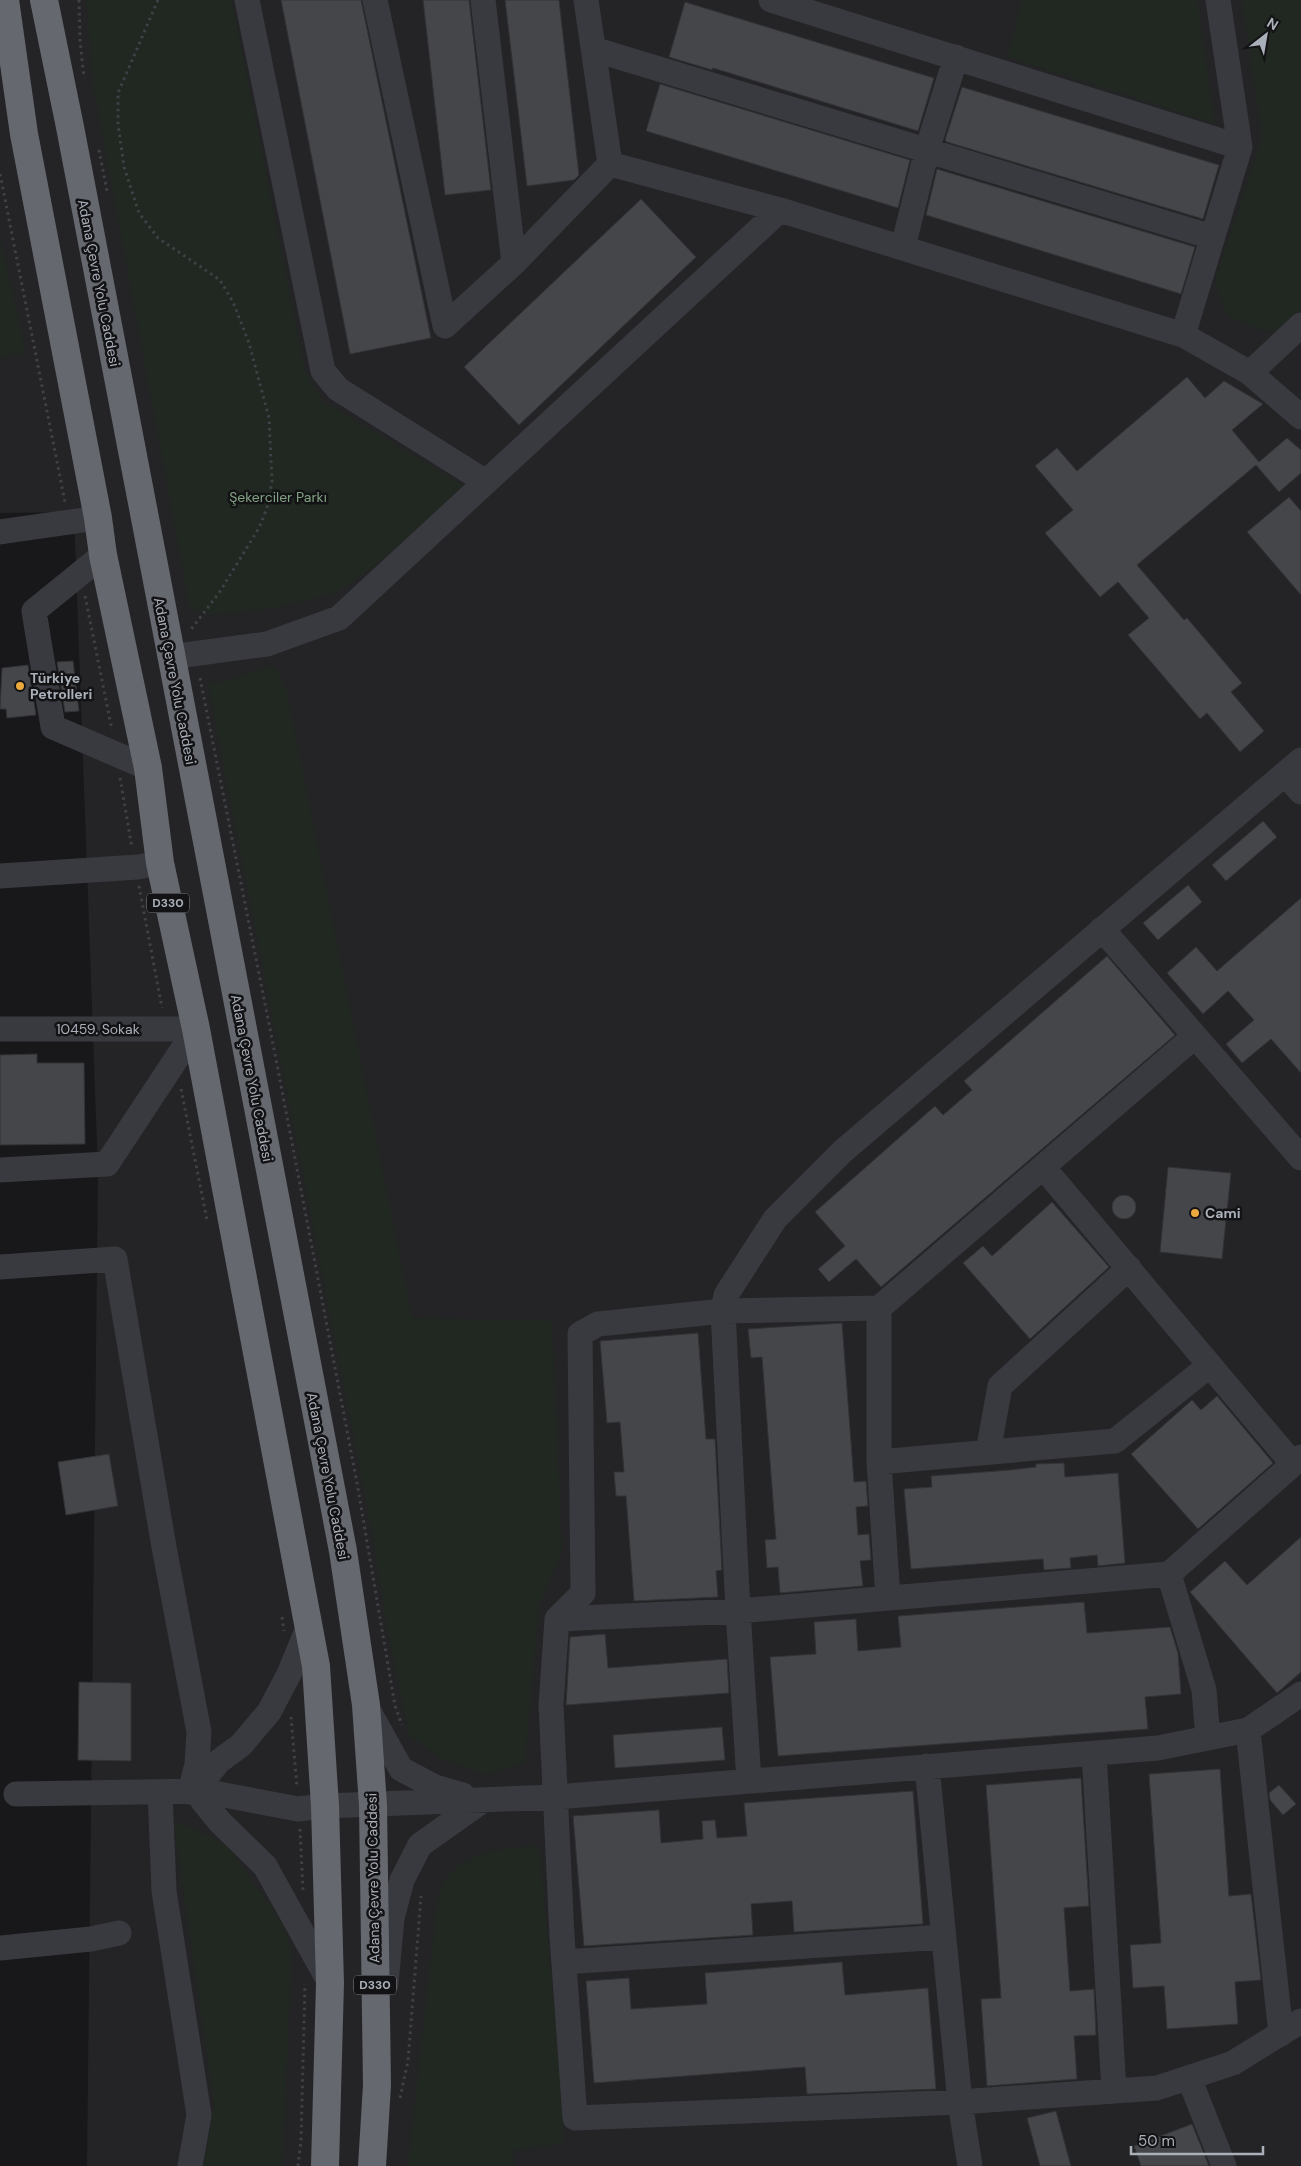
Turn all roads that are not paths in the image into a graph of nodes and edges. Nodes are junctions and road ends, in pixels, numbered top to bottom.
1 (5, 0) edge
2 (44, 0) edge
3 (60, 0) edge
4 (247, 0) edge
5 (376, 0) edge
6 (483, 0) edge
7 (586, 0) edge
8 (771, 0) edge
9 (1218, 0) edge
10 (593, 49) junction
11 (956, 57) junction
12 (0, 63) edge
13 (70, 127) junction
14 (24, 134) junction
15 (1240, 147) junction
16 (927, 150) junction
17 (610, 164) junction
18 (780, 210) junction
19 (1212, 236) junction
20 (903, 247) junction
21 (514, 263) junction
22 (1301, 326) edge
23 (1183, 335) junction
24 (1250, 373) junction
25 (1301, 417) edge
26 (486, 482) junction
27 (98, 518) junction
28 (0, 532) edge
29 (103, 555) junction
30 (170, 656) junction
31 (148, 768) junction
32 (1296, 775) edge
33 (148, 865) junction
34 (0, 876) edge
35 (1102, 929) junction
36 (0, 1029) edge
37 (196, 1029) junction
38 (1195, 1036) junction
39 (1301, 1158) edge
40 (1043, 1166) junction
41 (0, 1170) edge
42 (0, 1268) edge
43 (1129, 1268) junction
44 (879, 1308) junction
45 (723, 1310) junction
46 (1210, 1365) junction
47 (988, 1452) junction
48 (1297, 1460) edge
49 (879, 1462) junction
50 (1169, 1574) junction
51 (888, 1598) junction
52 (738, 1611) junction
53 (557, 1619) junction
54 (296, 1630) junction
55 (1301, 1694) edge
56 (366, 1705) junction
57 (1248, 1730) junction
58 (1208, 1738) junction
59 (1094, 1753) junction
60 (927, 1766) junction
61 (749, 1781) junction
62 (197, 1791) junction
63 (160, 1792) junction
64 (16, 1794) dead end
65 (556, 1797) junction
66 (482, 1801) junction
67 (373, 1805) junction
68 (325, 1806) junction
69 (119, 1933) dead end
70 (944, 1937) junction
71 (0, 1948) edge
72 (564, 1962) junction
73 (318, 1980) junction
74 (1291, 2027) edge
75 (1189, 2078) junction
76 (377, 2085) junction
77 (1114, 2091) junction
78 (960, 2102) junction
79 (190, 2166) edge
80 (325, 2166) edge
81 (372, 2166) edge
82 (970, 2166) edge
83 (1224, 2166) edge

1 - 14 highway, D330
2 - 13 highway, Adana Çevre Yolu Caddesi / D330
3 - 13 highway
4 - 26 street
5 - 21 street
6 - 21 street
7 - 10 street
8 - 11 street
9 - 15 street
10 - 16 street
10 - 17 street
11 - 15 street
11 - 16 street
12 - 14 highway
13 - 30 highway, Adana Çevre Yolu Caddesi / D330
14 - 27 highway, D330
15 - 19 street
16 - 19 street
16 - 20 street
17 - 18 street
17 - 21 street
18 - 20 street
18 - 26 street
19 - 23 street
20 - 23 street
22 - 24 street
23 - 24 street
24 - 25 street
26 - 30 street
27 - 28 street
27 - 29 highway, D330
29 - 31 highway, D330
29 - 31 street
30 - 56 highway, Adana Çevre Yolu Caddesi / D330
31 - 33 highway, D330
32 - 35 street
33 - 34 street
33 - 37 highway, D330
35 - 38 street
35 - 45 street
36 - 37 street, 10459. Sokak
37 - 41 street
37 - 54 highway, D330
38 - 39 street
38 - 40 street
40 - 43 street
40 - 44 street
42 - 62 street
43 - 46 street
43 - 47 street
44 - 45 street
44 - 49 street
45 - 52 street
45 - 53 street
46 - 47 street
46 - 48 street
47 - 49 street
48 - 50 street
49 - 51 street
50 - 51 street
50 - 58 street
51 - 52 street
52 - 53 street
52 - 61 street
53 - 65 street
54 - 62 street
54 - 68 highway, D330
55 - 57 street
56 - 66 street
56 - 67 highway, Adana Çevre Yolu Caddesi / D330
57 - 58 street
57 - 74 street
58 - 59 street
59 - 60 street
59 - 77 street
60 - 61 street
60 - 70 street
61 - 65 street
62 - 63 street
62 - 68 street
62 - 73 street
63 - 64 street
63 - 79 street
65 - 66 street
65 - 72 street
66 - 67 street
66 - 76 street
67 - 68 street
67 - 76 highway, Adana Çevre Yolu Caddesi / D330
68 - 73 highway, D330
69 - 71 street
70 - 72 street
70 - 78 street
72 - 78 street
73 - 80 highway, D330
74 - 75 street
75 - 77 street
75 - 83 street
76 - 81 highway, Adana Çevre Yolu Caddesi / D330
77 - 78 street
78 - 82 street

